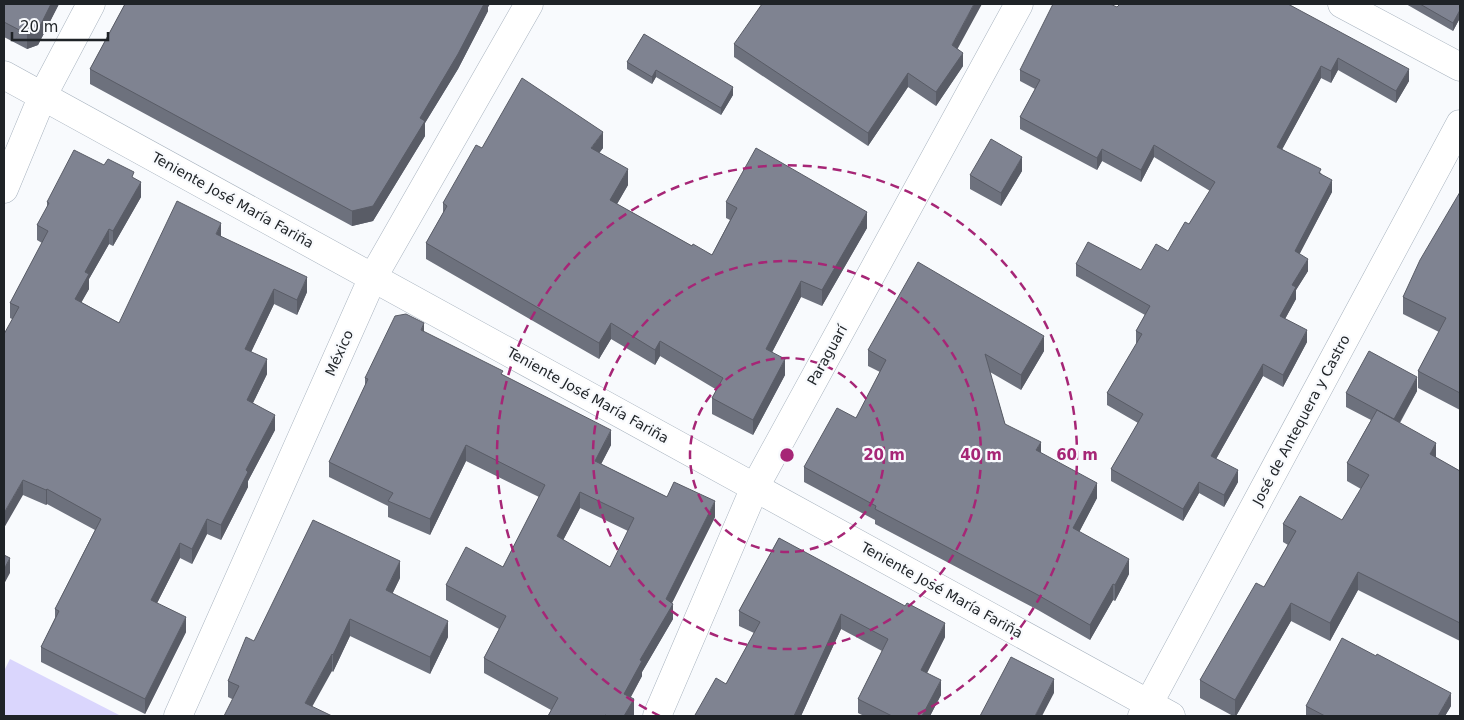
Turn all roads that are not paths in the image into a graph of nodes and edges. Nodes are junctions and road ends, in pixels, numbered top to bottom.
1 (91, 4) edge
2 (529, 4) edge
3 (1019, 4) edge
4 (1342, 4) edge
5 (1460, 68) edge
6 (4, 75) edge
7 (43, 95) junction
8 (1460, 124) edge
9 (4, 189) edge
10 (373, 277) junction
11 (755, 487) junction
12 (1154, 712) edge
13 (178, 716) edge
14 (657, 716) edge

1 - 7 street
2 - 10 street, México
3 - 11 street, Paraguarí
4 - 5 street
6 - 7 street, Teniente José María Fariña
7 - 9 street
7 - 10 street, Teniente José María Fariña
8 - 12 street, José de Antequera y Castro
10 - 11 street, Teniente José María Fariña
10 - 13 street, México
11 - 12 street, Teniente José María Fariña
11 - 14 street, Paraguarí

